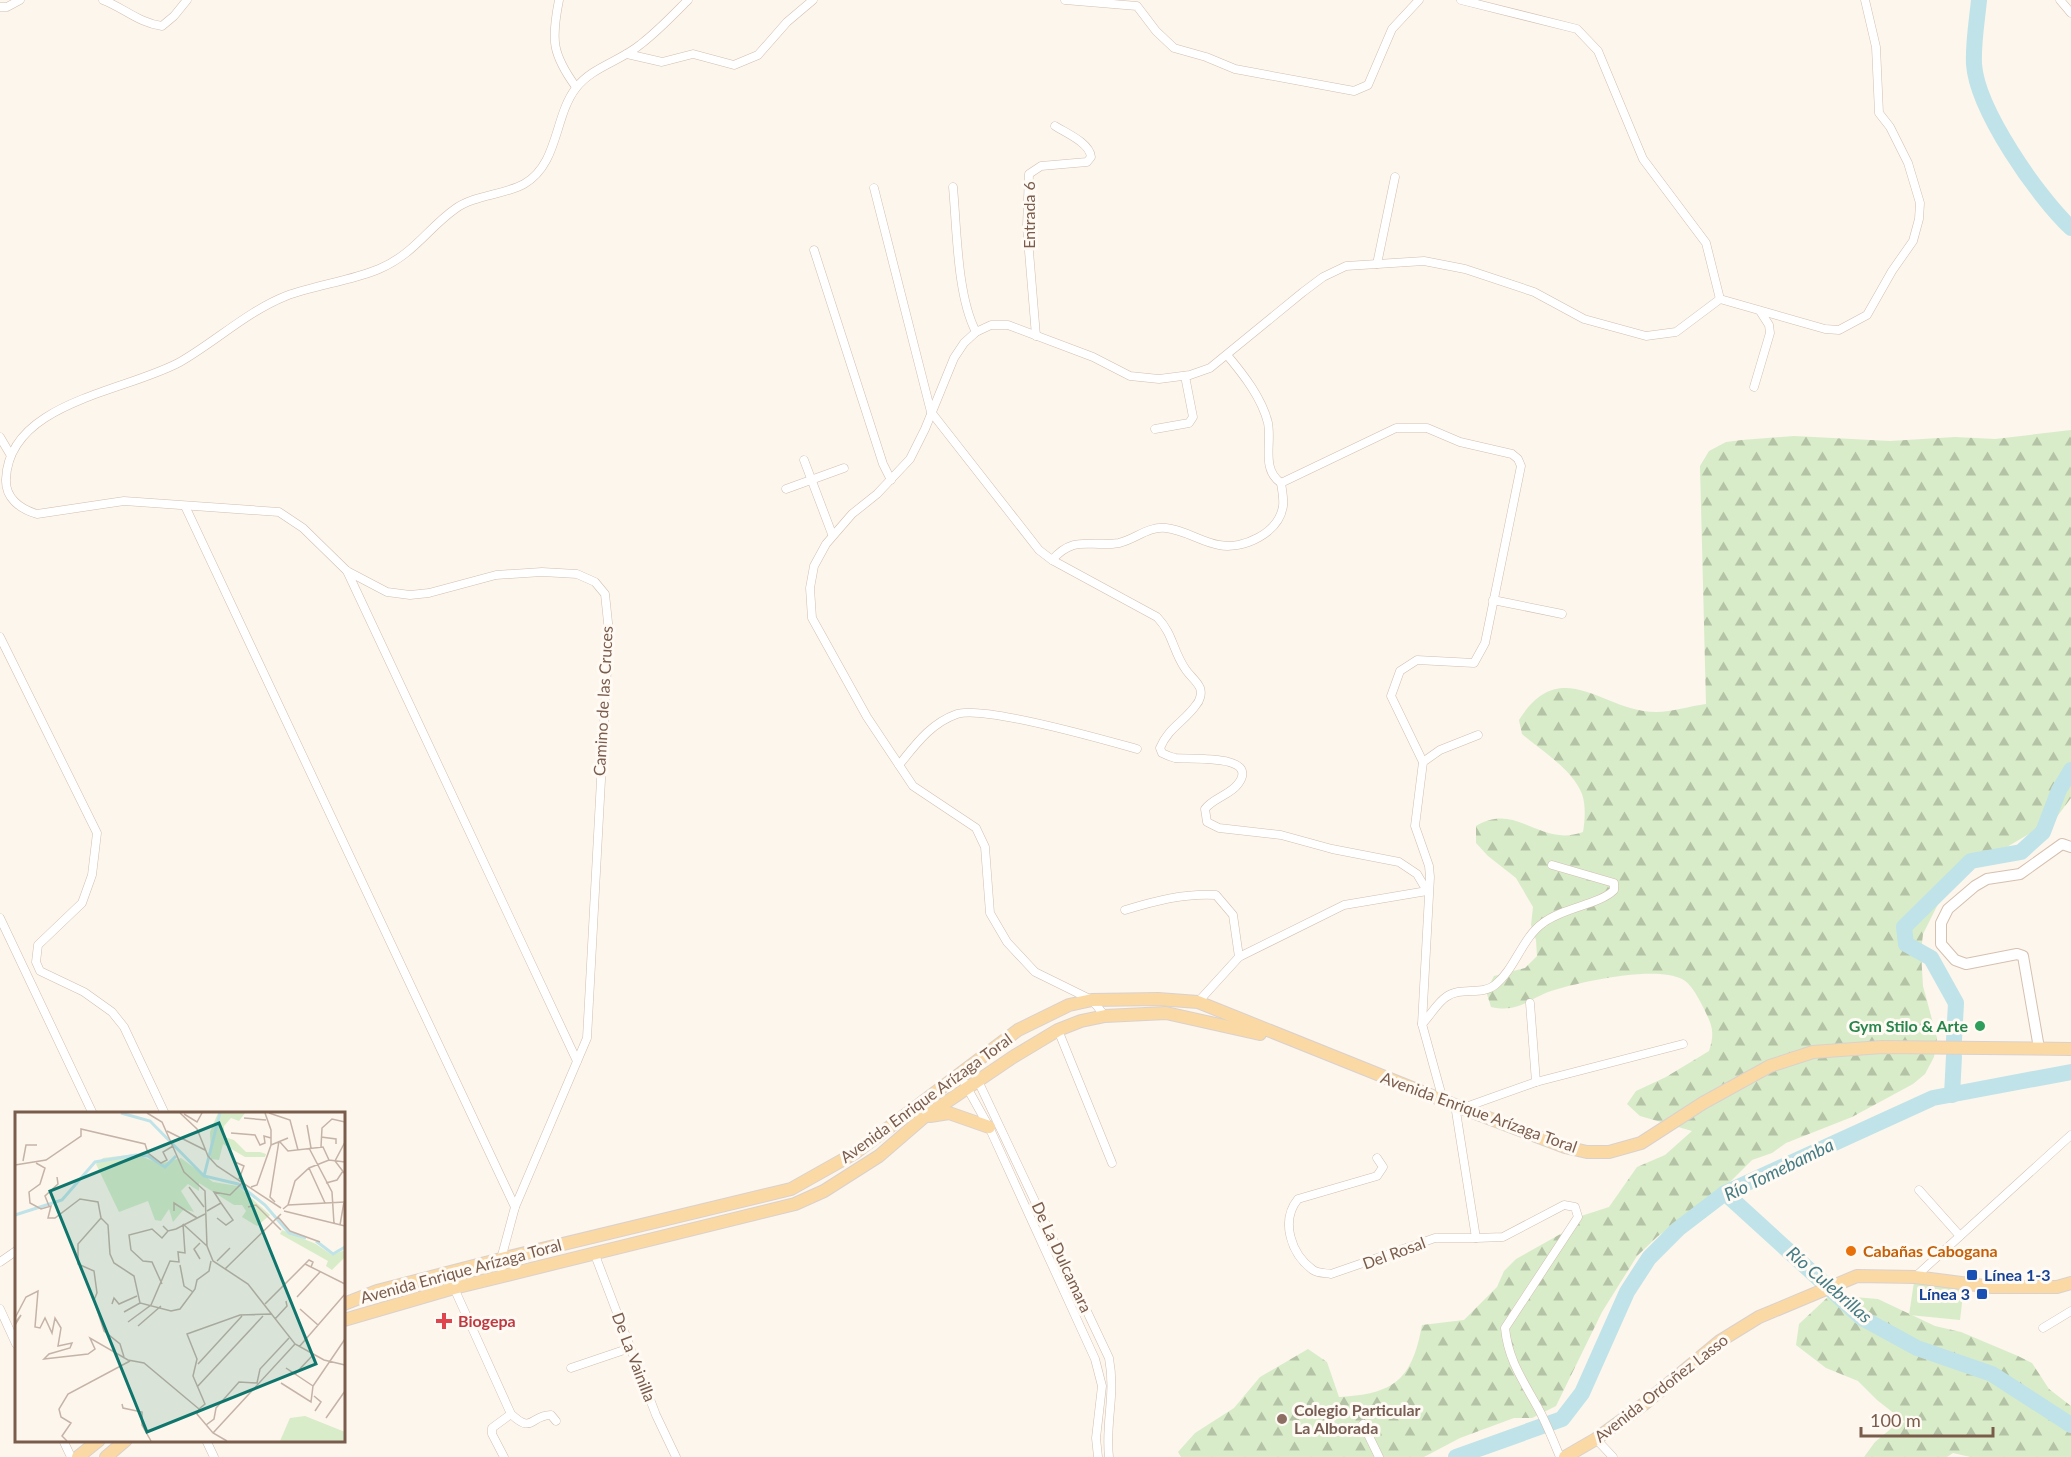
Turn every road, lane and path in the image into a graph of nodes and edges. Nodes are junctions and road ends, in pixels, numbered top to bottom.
1 (20, 0) edge
2 (103, 0) edge
3 (187, 0) edge
4 (559, 0) edge
5 (688, 0) edge
6 (813, 0) edge
7 (1065, 0) edge
8 (1419, 0) edge
9 (1461, 0) edge
10 (1865, 0) edge
11 (2060, 0) edge
12 (0, 7) edge
13 (2071, 13) edge
14 (627, 54) junction
15 (576, 87) junction
16 (1055, 126) dead end
17 (1395, 177) dead end
18 (953, 187) dead end
19 (874, 188) dead end
20 (814, 250) dead end
21 (1377, 264) junction
22 (1720, 299) junction
23 (1760, 311) junction
24 (976, 332) junction
25 (1036, 336) junction
26 (1227, 354) junction
27 (1185, 376) junction
28 (1754, 387) dead end
29 (931, 412) junction
30 (1155, 429) dead end
31 (0, 437) edge
32 (10, 454) junction
33 (804, 460) dead end
34 (844, 468) dead end
35 (891, 480) junction
36 (812, 481) junction
37 (1281, 483) junction
38 (786, 489) dead end
39 (185, 506) junction
40 (832, 534) junction
41 (1052, 560) junction
42 (347, 571) junction
43 (1493, 600) junction
44 (1562, 614) dead end
45 (0, 637) edge
46 (1478, 735) dead end
47 (1137, 749) dead end
48 (1423, 762) junction
49 (899, 765) junction
50 (2071, 847) edge
51 (1552, 865) dead end
52 (1427, 891) junction
53 (1125, 910) dead end
54 (0, 918) edge
55 (1239, 957) junction
56 (1092, 1000) junction
57 (1198, 1002) junction
58 (1530, 1004) dead end
59 (1105, 1016) junction
60 (1422, 1024) junction
61 (1058, 1030) junction
62 (1299, 1044) junction
63 (1683, 1044) dead end
64 (2039, 1048) junction
65 (2071, 1049) edge
66 (577, 1061) junction
67 (971, 1066) junction
68 (960, 1075) junction
69 (979, 1080) junction
70 (1536, 1082) junction
71 (966, 1088) junction
72 (1443, 1100) junction
73 (1459, 1107) junction
74 (93, 1112) edge
75 (165, 1112) edge
76 (923, 1118) junction
77 (988, 1127) junction
78 (2071, 1135) edge
79 (1377, 1158) dead end
80 (1112, 1163) dead end
81 (1919, 1190) dead end
82 (515, 1207) junction
83 (1960, 1236) junction
84 (1476, 1238) junction
85 (15, 1252) edge
86 (595, 1255) junction
87 (501, 1259) junction
88 (0, 1262) edge
89 (501, 1277) junction
90 (1915, 1277) junction
91 (2071, 1283) edge
92 (454, 1288) junction
93 (345, 1304) edge
94 (0, 1309) edge
95 (2071, 1311) edge
96 (345, 1320) edge
97 (2043, 1328) dead end
98 (15, 1342) edge
99 (630, 1348) junction
100 (571, 1368) dead end
101 (511, 1414) junction
102 (556, 1421) dead end
103 (1364, 1424) dead end
104 (1596, 1439) junction
105 (64, 1442) edge
106 (97, 1442) edge
107 (124, 1442) edge
108 (207, 1442) edge
109 (71, 1457) edge
110 (78, 1457) edge
111 (106, 1457) edge
112 (214, 1457) edge
113 (504, 1457) edge
114 (676, 1457) edge
115 (1098, 1457) edge
116 (1109, 1457) edge
117 (1379, 1457) edge
118 (1560, 1457) edge
119 (1565, 1457) edge
120 (1613, 1457) edge

1 - 12 street
2 - 3 street
4 - 15 street
5 - 14 street
6 - 14 street
7 - 8 street
9 - 22 street
10 - 23 street
11 - 13 street
14 - 15 street
15 - 32 street
16 - 25 street, Entrada 6
17 - 21 street
18 - 24 street
19 - 29 street
20 - 35 street
21 - 22 street
21 - 26 street
22 - 23 street
23 - 28 street
24 - 25 street
24 - 29 street
25 - 27 street
26 - 27 street
26 - 37 street
27 - 30 street
29 - 35 street
29 - 41 street
31 - 32 street
32 - 39 street, Camino de las Cruces
33 - 36 street
34 - 36 street
35 - 40 street
36 - 38 street
36 - 40 street
37 - 41 street
37 - 43 street
39 - 42 street, Camino de las Cruces
39 - 82 street
40 - 49 street
41 - 52 street
42 - 66 street
42 - 66 street, Camino de las Cruces
43 - 44 street
43 - 48 street
45 - 75 street
46 - 48 street
47 - 49 street
48 - 52 street
49 - 56 street
50 - 64 street
51 - 60 street
52 - 55 street
52 - 60 street
53 - 55 street
54 - 74 street
55 - 57 street
56 - 57 main road, Avenida Enrique Arízaga Toral
56 - 59 street
56 - 67 main road, Avenida Enrique Arízaga Toral
57 - 62 main road, Avenida Enrique Arízaga Toral
58 - 70 street
59 - 61 main road, Avenida Enrique Arízaga Toral
59 - 62 main road, Avenida Enrique Arízaga Toral
60 - 72 street
61 - 69 main road, Avenida Enrique Arízaga Toral
61 - 80 street
62 - 72 main road, Avenida Enrique Arízaga Toral
63 - 70 street
64 - 65 main road, Avenida Enrique Arízaga Toral
64 - 73 main road, Avenida Enrique Arízaga Toral
66 - 82 street, Camino de las Cruces
67 - 68 main road, Avenida Enrique Arízaga Toral
67 - 69 street, De La Dulcamara
68 - 71 street, De La Dulcamara
68 - 87 main road, Avenida Enrique Arízaga Toral
69 - 71 main road, Avenida Enrique Arízaga Toral
69 - 116 street, De La Dulcamara
70 - 73 street
71 - 76 main road, Avenida Enrique Arízaga Toral
71 - 77 street, De La Dulcamara
72 - 73 main road, Avenida Enrique Arízaga Toral
73 - 84 street
76 - 77 main road
76 - 86 main road, Avenida Enrique Arízaga Toral
77 - 115 street, De La Dulcamara
78 - 83 street
79 - 84 street, Del Rosal
81 - 83 street
82 - 87 street, Camino de las Cruces
83 - 90 street
84 - 118 street, Del Rosal
85 - 88 street
86 - 89 main road, Avenida Enrique Arízaga Toral
86 - 99 street, De La Vainilla
87 - 89 street, Camino de las Cruces
87 - 93 main road, Avenida Enrique Arízaga Toral
89 - 92 main road, Avenida Enrique Arízaga Toral
90 - 91 main road, Avenida Ordoñez Lasso
90 - 104 main road, Avenida Ordoñez Lasso
92 - 96 main road, Avenida Enrique Arízaga Toral
92 - 101 street
94 - 98 street
95 - 97 street
99 - 100 street
99 - 114 street, De La Vainilla
101 - 102 street
101 - 113 street
103 - 117 street
104 - 119 main road, Avenida Ordoñez Lasso
104 - 120 street
105 - 109 street
106 - 110 main road
107 - 111 main road
108 - 112 street

